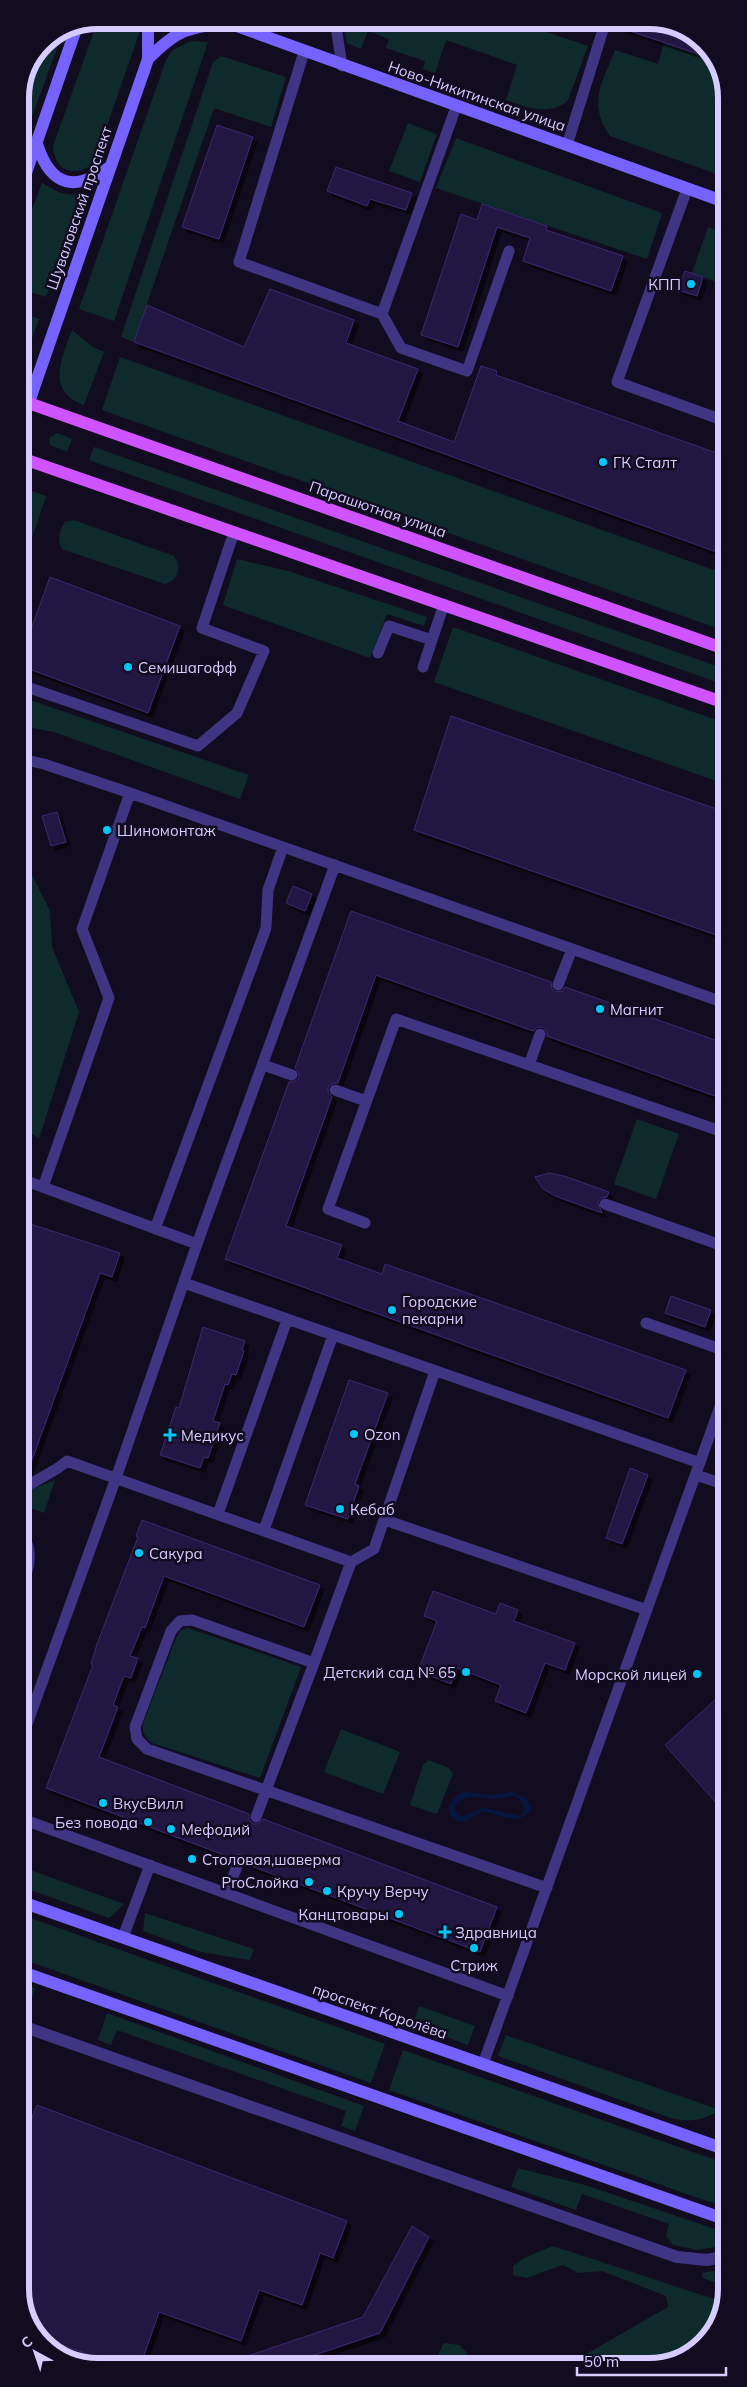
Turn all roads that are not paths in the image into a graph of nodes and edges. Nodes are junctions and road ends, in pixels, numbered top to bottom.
1 (148, 29) edge
2 (188, 29) edge
3 (243, 29) edge
4 (336, 29) edge
5 (603, 29) edge
6 (75, 33) edge
7 (304, 52) junction
8 (148, 59) junction
9 (342, 66) junction
10 (456, 107) junction
11 (37, 144) junction
12 (567, 145) junction
13 (29, 166) edge
14 (111, 166) junction
15 (687, 189) junction
16 (718, 200) edge
17 (509, 251) dead end
18 (382, 314) junction
19 (29, 387) edge
20 (29, 403) edge
21 (718, 418) edge
22 (29, 461) edge
23 (234, 532) junction
24 (444, 604) junction
25 (432, 640) junction
26 (718, 647) edge
27 (378, 653) dead end
28 (423, 667) dead end
29 (29, 688) edge
30 (718, 701) edge
31 (29, 761) edge
32 (130, 793) junction
33 (283, 847) junction
34 (335, 865) junction
35 (572, 948) junction
36 (558, 985) dead end
37 (718, 1000) edge
38 (540, 1034) dead end
39 (263, 1065) junction
40 (529, 1065) junction
41 (292, 1075) dead end
42 (335, 1090) dead end
43 (366, 1101) junction
44 (718, 1130) edge
45 (29, 1182) edge
46 (43, 1187) junction
47 (605, 1204) dead end
48 (365, 1223) dead end
49 (155, 1229) junction
50 (197, 1244) junction
51 (718, 1244) edge
52 (184, 1283) junction
53 (288, 1320) junction
54 (646, 1323) dead end
55 (333, 1335) junction
56 (718, 1348) edge
57 (436, 1371) junction
58 (718, 1412) edge
59 (700, 1463) junction
60 (696, 1475) junction
61 (116, 1478) junction
62 (718, 1482) edge
63 (29, 1484) edge
64 (218, 1514) junction
65 (385, 1520) junction
66 (264, 1530) junction
67 (350, 1562) junction
68 (647, 1610) junction
69 (314, 1663) junction
70 (29, 1719) edge
71 (267, 1790) junction
72 (256, 1817) dead end
73 (29, 1822) edge
74 (239, 1861) dead end
75 (150, 1865) junction
76 (547, 1888) junction
77 (227, 1893) junction
78 (29, 1904) edge
79 (124, 1937) junction
80 (29, 1974) edge
81 (508, 1996) junction
82 (29, 2028) edge
83 (483, 2064) junction
84 (718, 2147) edge
85 (718, 2217) edge
86 (718, 2258) edge

1 - 8 street, Шуваловский проспект
2 - 8 street, Шуваловский проспект
3 - 7 street, Ново-Никитинская улица
4 - 9 lane
5 - 12 lane
6 - 11 street
7 - 9 street, Ново-Никитинская улица
7 - 18 lane
8 - 14 street, Шуваловский проспект
9 - 10 street, Ново-Никитинская улица
10 - 12 street, Ново-Никитинская улица
10 - 18 lane
11 - 13 street
11 - 14 street
12 - 15 street, Ново-Никитинская улица
14 - 19 street, Шуваловский проспект
15 - 16 street, Ново-Никитинская улица
15 - 21 lane
17 - 18 lane
20 - 26 main road, Парашютная улица
22 - 23 main road
23 - 24 main road
23 - 29 lane
24 - 25 lane
24 - 30 main road
25 - 27 lane
25 - 28 lane
31 - 32 lane
32 - 33 lane
32 - 46 lane
33 - 34 lane
33 - 49 lane
34 - 35 lane
34 - 39 lane
35 - 36 lane
35 - 37 lane
38 - 40 lane
39 - 41 lane
39 - 50 lane
40 - 43 lane
40 - 44 lane
42 - 43 lane
43 - 48 lane
45 - 46 lane
46 - 49 lane
47 - 51 lane
49 - 50 lane
50 - 52 lane
52 - 53 lane
52 - 61 lane
53 - 55 lane
53 - 64 lane
54 - 56 lane
55 - 57 lane
55 - 66 lane
57 - 59 lane
57 - 65 lane
58 - 59 lane
59 - 60 lane
60 - 62 lane
60 - 68 lane
61 - 63 lane
61 - 64 lane
61 - 70 lane
64 - 66 lane
65 - 67 lane
65 - 68 lane
66 - 67 lane
67 - 69 lane
68 - 76 lane
69 - 71 lane
69 - 71 lane
71 - 72 lane
71 - 76 lane
73 - 75 lane
74 - 77 lane
75 - 77 lane
75 - 79 lane
76 - 81 lane
77 - 81 lane
78 - 79 street, проспект Королёва
79 - 83 street, проспект Королёва
80 - 85 street
81 - 83 lane
82 - 86 street
83 - 84 street, проспект Королёва

